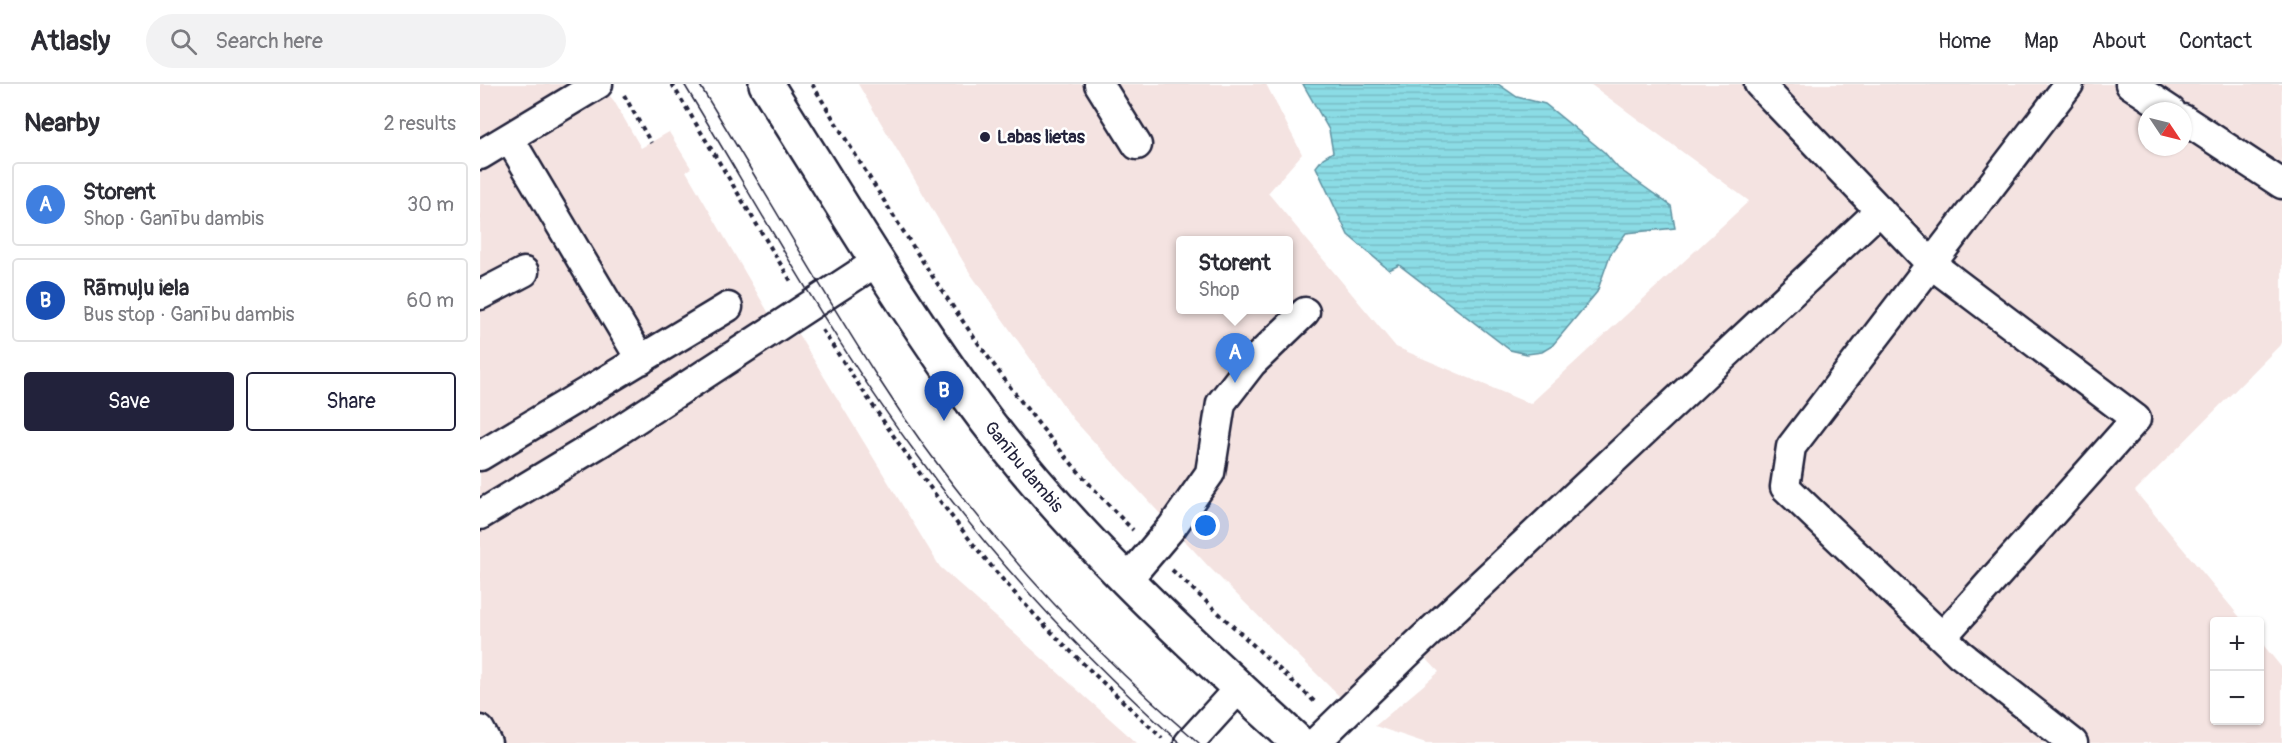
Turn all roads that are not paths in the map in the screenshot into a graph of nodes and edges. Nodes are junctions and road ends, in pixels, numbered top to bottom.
1 (766, 84) edge
2 (1099, 84) edge
3 (1760, 84) edge
4 (2068, 84) edge
5 (2130, 84) edge
6 (611, 89) edge
7 (2157, 102) edge
8 (2192, 125) edge
9 (508, 138) junction
10 (1137, 145) dead end
11 (480, 155) edge
12 (2282, 184) edge
13 (1880, 210) junction
14 (878, 261) junction
15 (1931, 264) junction
16 (524, 273) dead end
17 (480, 295) edge
18 (728, 307) dead end
19 (1305, 312) dead end
20 (641, 360) junction
21 (480, 456) edge
22 (480, 515) edge
23 (1128, 579) junction
24 (1942, 637) junction
25 (1239, 688) junction
26 (480, 730) edge
27 (487, 743) edge
28 (1189, 743) edge
29 (1299, 743) edge
30 (1316, 743) edge
31 (2073, 743) edge

1 - 14 main road, Ganību dambis
2 - 10 lane
3 - 13 lane
4 - 15 lane
5 - 7 lane
6 - 9 lane
8 - 12 lane
9 - 11 lane
9 - 20 lane
13 - 15 lane
13 - 30 lane
14 - 22 lane
14 - 23 main road, Ganību dambis
15 - 24 lane
15 - 24 lane
16 - 17 lane
18 - 20 lane
19 - 23 lane
20 - 21 lane
23 - 25 main road, Ganību dambis
24 - 31 lane
25 - 28 lane
25 - 29 main road, Ganību dambis
26 - 27 lane

